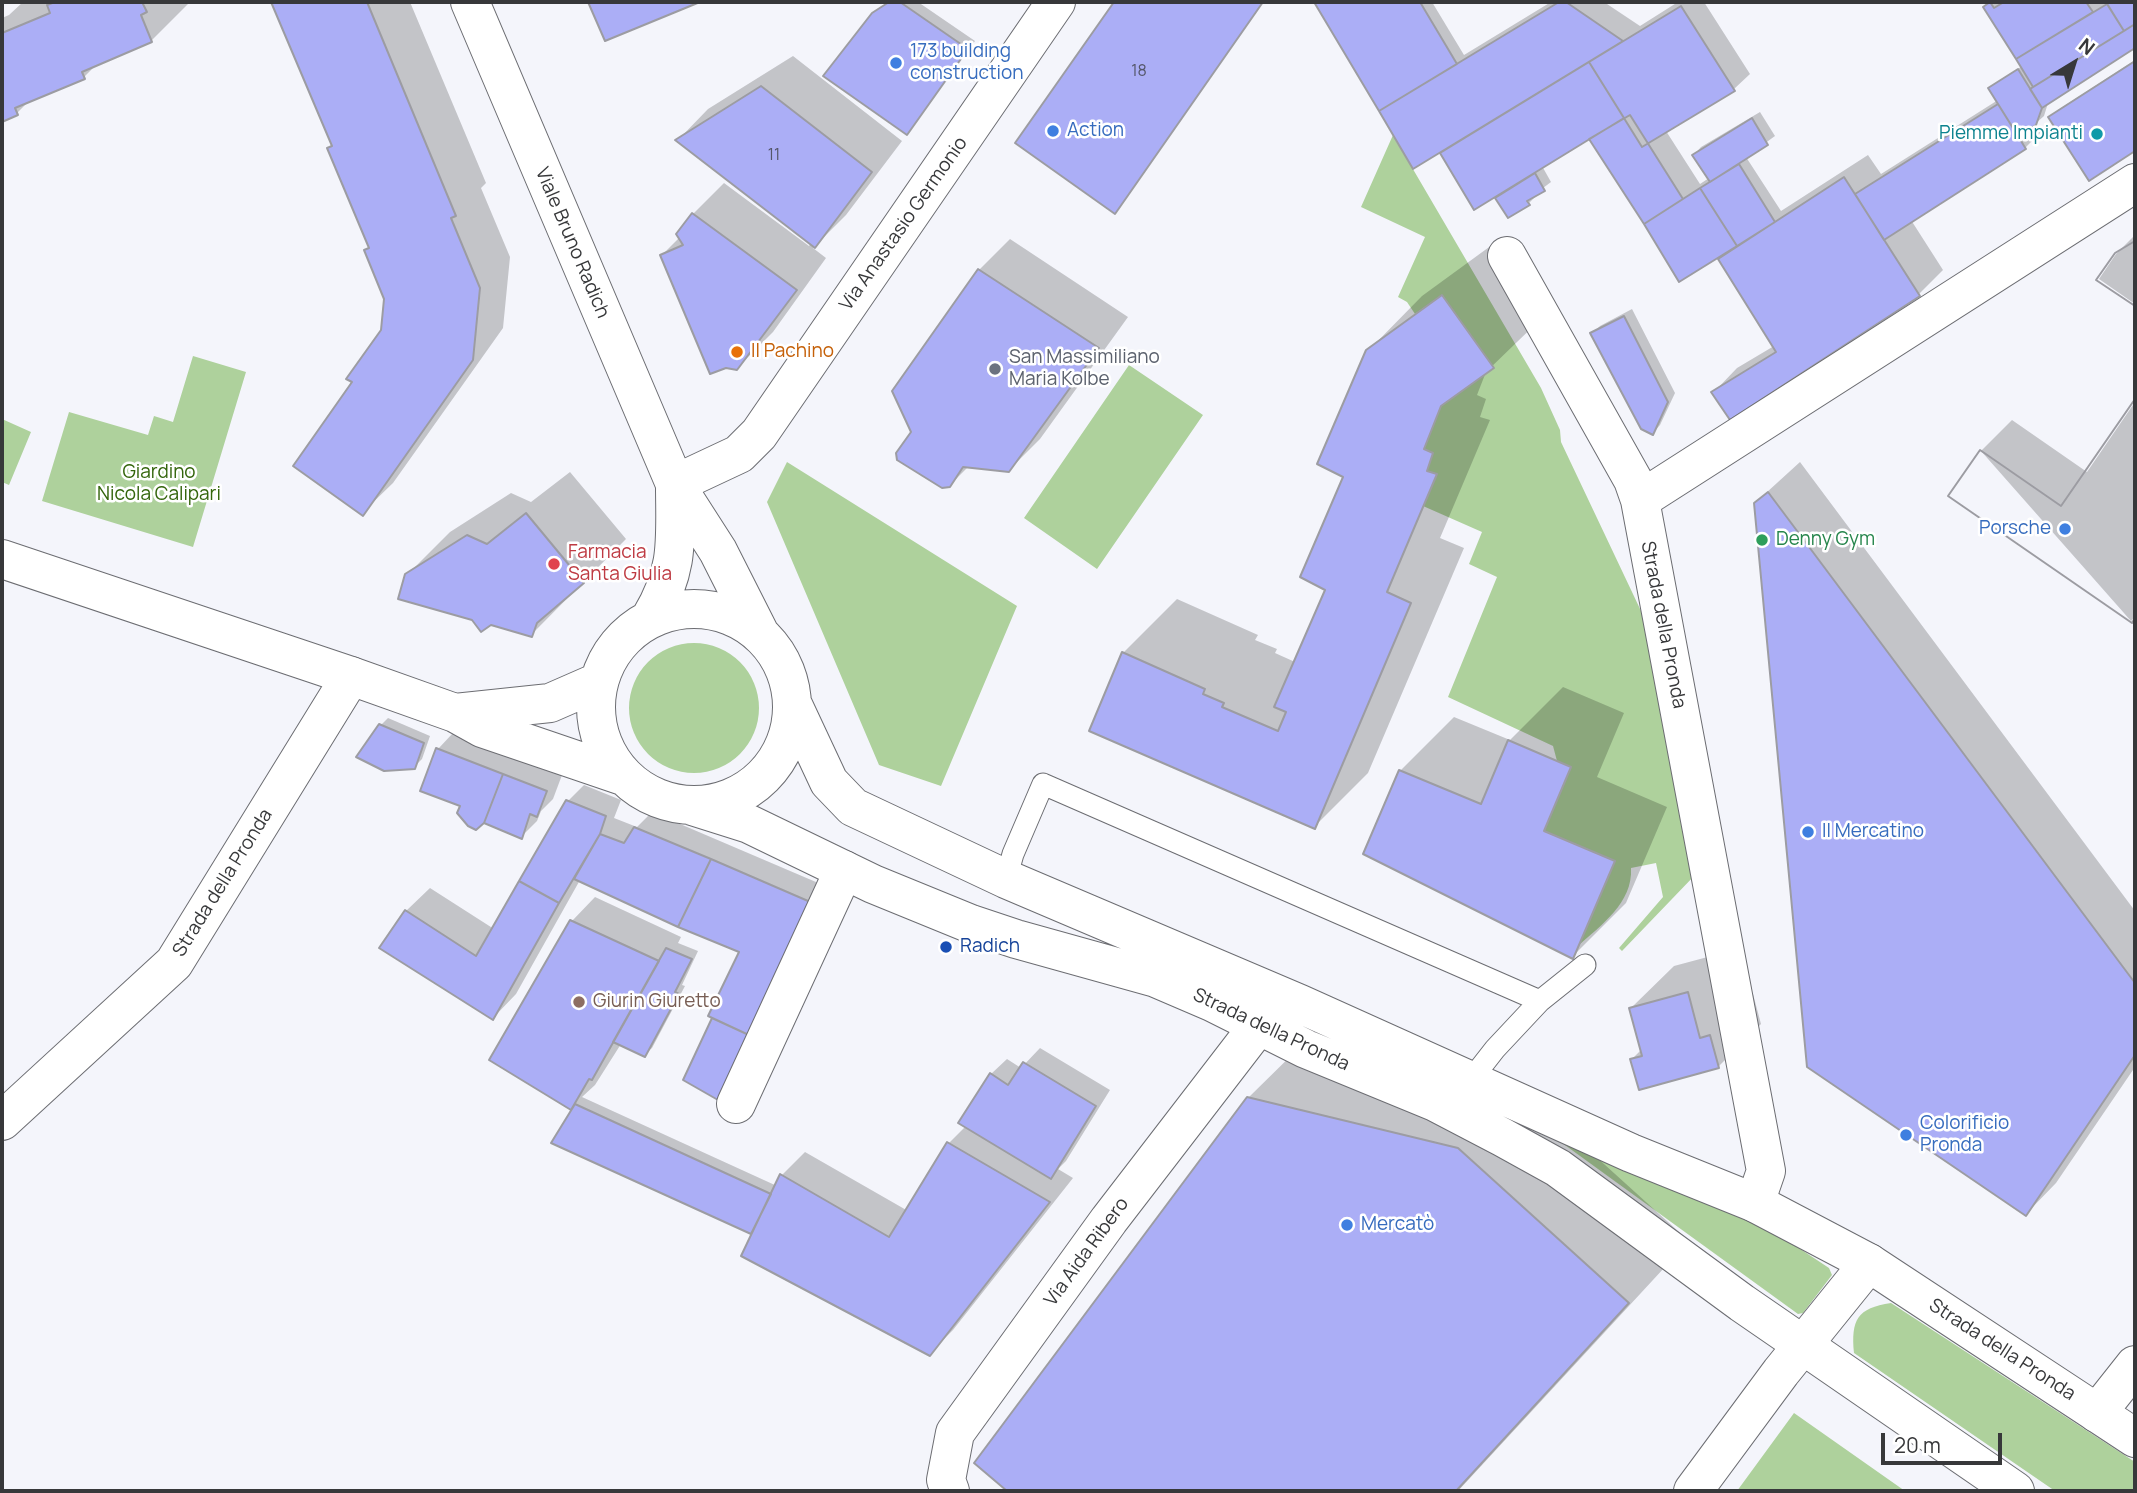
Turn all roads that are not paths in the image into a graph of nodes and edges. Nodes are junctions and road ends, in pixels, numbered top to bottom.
1 (470, 2) edge
2 (1056, 2) edge
3 (2135, 183) edge
4 (1507, 256) dead end
5 (675, 484) junction
6 (1640, 500) junction
7 (2, 559) edge
8 (651, 617) junction
9 (759, 632) junction
10 (351, 676) junction
11 (598, 682) junction
12 (793, 705) junction
13 (454, 713) junction
14 (623, 776) junction
15 (692, 806) junction
16 (844, 870) junction
17 (1006, 879) junction
18 (971, 924) junction
19 (1586, 965) dead end
20 (1540, 1001) junction
21 (1259, 1025) junction
22 (1470, 1081) junction
23 (736, 1104) dead end
24 (2, 1121) edge
25 (1755, 1203) junction
26 (1869, 1263) junction
27 (1804, 1345) junction
28 (2135, 1365) edge
29 (2097, 1413) junction
30 (2135, 1438) edge
31 (950, 1491) edge
32 (1693, 1491) edge
33 (2015, 1491) edge

1 - 5 street, Viale Bruno Radich
2 - 5 street, Via Anastasio Germonio
3 - 6 street
4 - 6 street, Strada della Pronda
5 - 8 street, Viale Bruno Radich
5 - 9 street, Viale Bruno Radich
6 - 25 street, Strada della Pronda
7 - 10 street
8 - 9 street
8 - 11 street
9 - 12 street
10 - 13 street
10 - 24 street, Strada della Pronda
11 - 13 street
11 - 14 street
12 - 15 street
12 - 17 street, Strada della Pronda
13 - 14 street
14 - 15 street
15 - 16 street, Strada della Pronda
16 - 18 street, Strada della Pronda
16 - 23 street
17 - 18 street
17 - 20 lane
17 - 22 street, Strada della Pronda
18 - 21 street, Strada della Pronda
19 - 20 lane
20 - 22 lane
21 - 27 street, Strada della Pronda
21 - 31 street, Via Aida Ribero
22 - 25 street, Strada della Pronda
25 - 26 street, Strada della Pronda
26 - 27 street
26 - 29 street, Strada della Pronda
27 - 32 street
27 - 33 street, Strada della Pronda
28 - 29 street
29 - 30 street, Strada della Pronda

